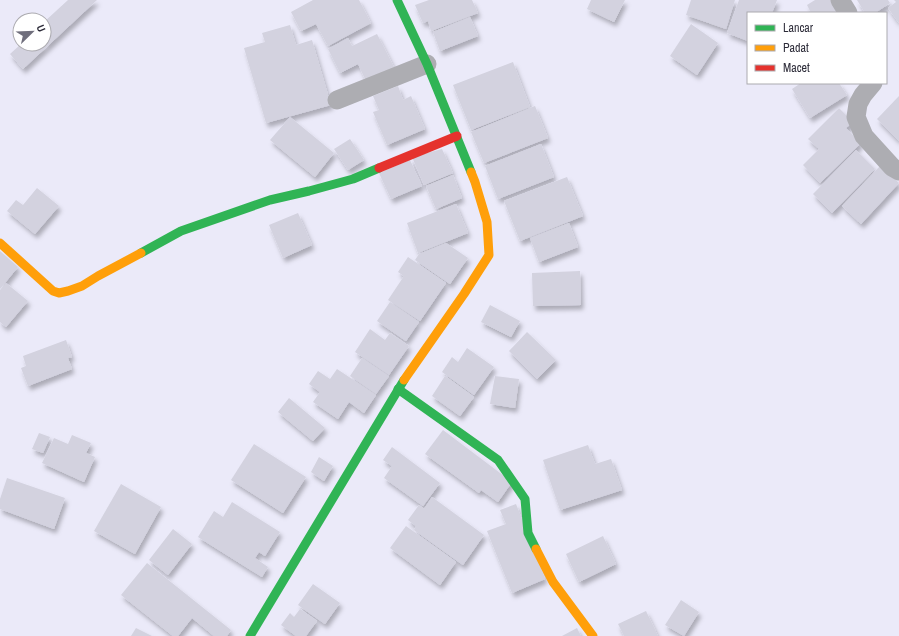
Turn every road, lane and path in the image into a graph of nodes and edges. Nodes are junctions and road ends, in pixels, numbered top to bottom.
1 (396, 0) edge
2 (840, 0) edge
3 (847, 12) edge
4 (427, 64) junction
5 (873, 84) edge
6 (337, 100) dead end
7 (457, 136) junction
8 (899, 171) edge
9 (0, 243) edge
10 (398, 389) junction
11 (250, 636) edge
12 (593, 636) edge

1 - 4 street
2 - 3 street
4 - 6 street
4 - 7 street
5 - 8 street
7 - 9 street
7 - 10 street
10 - 11 street
10 - 12 street

